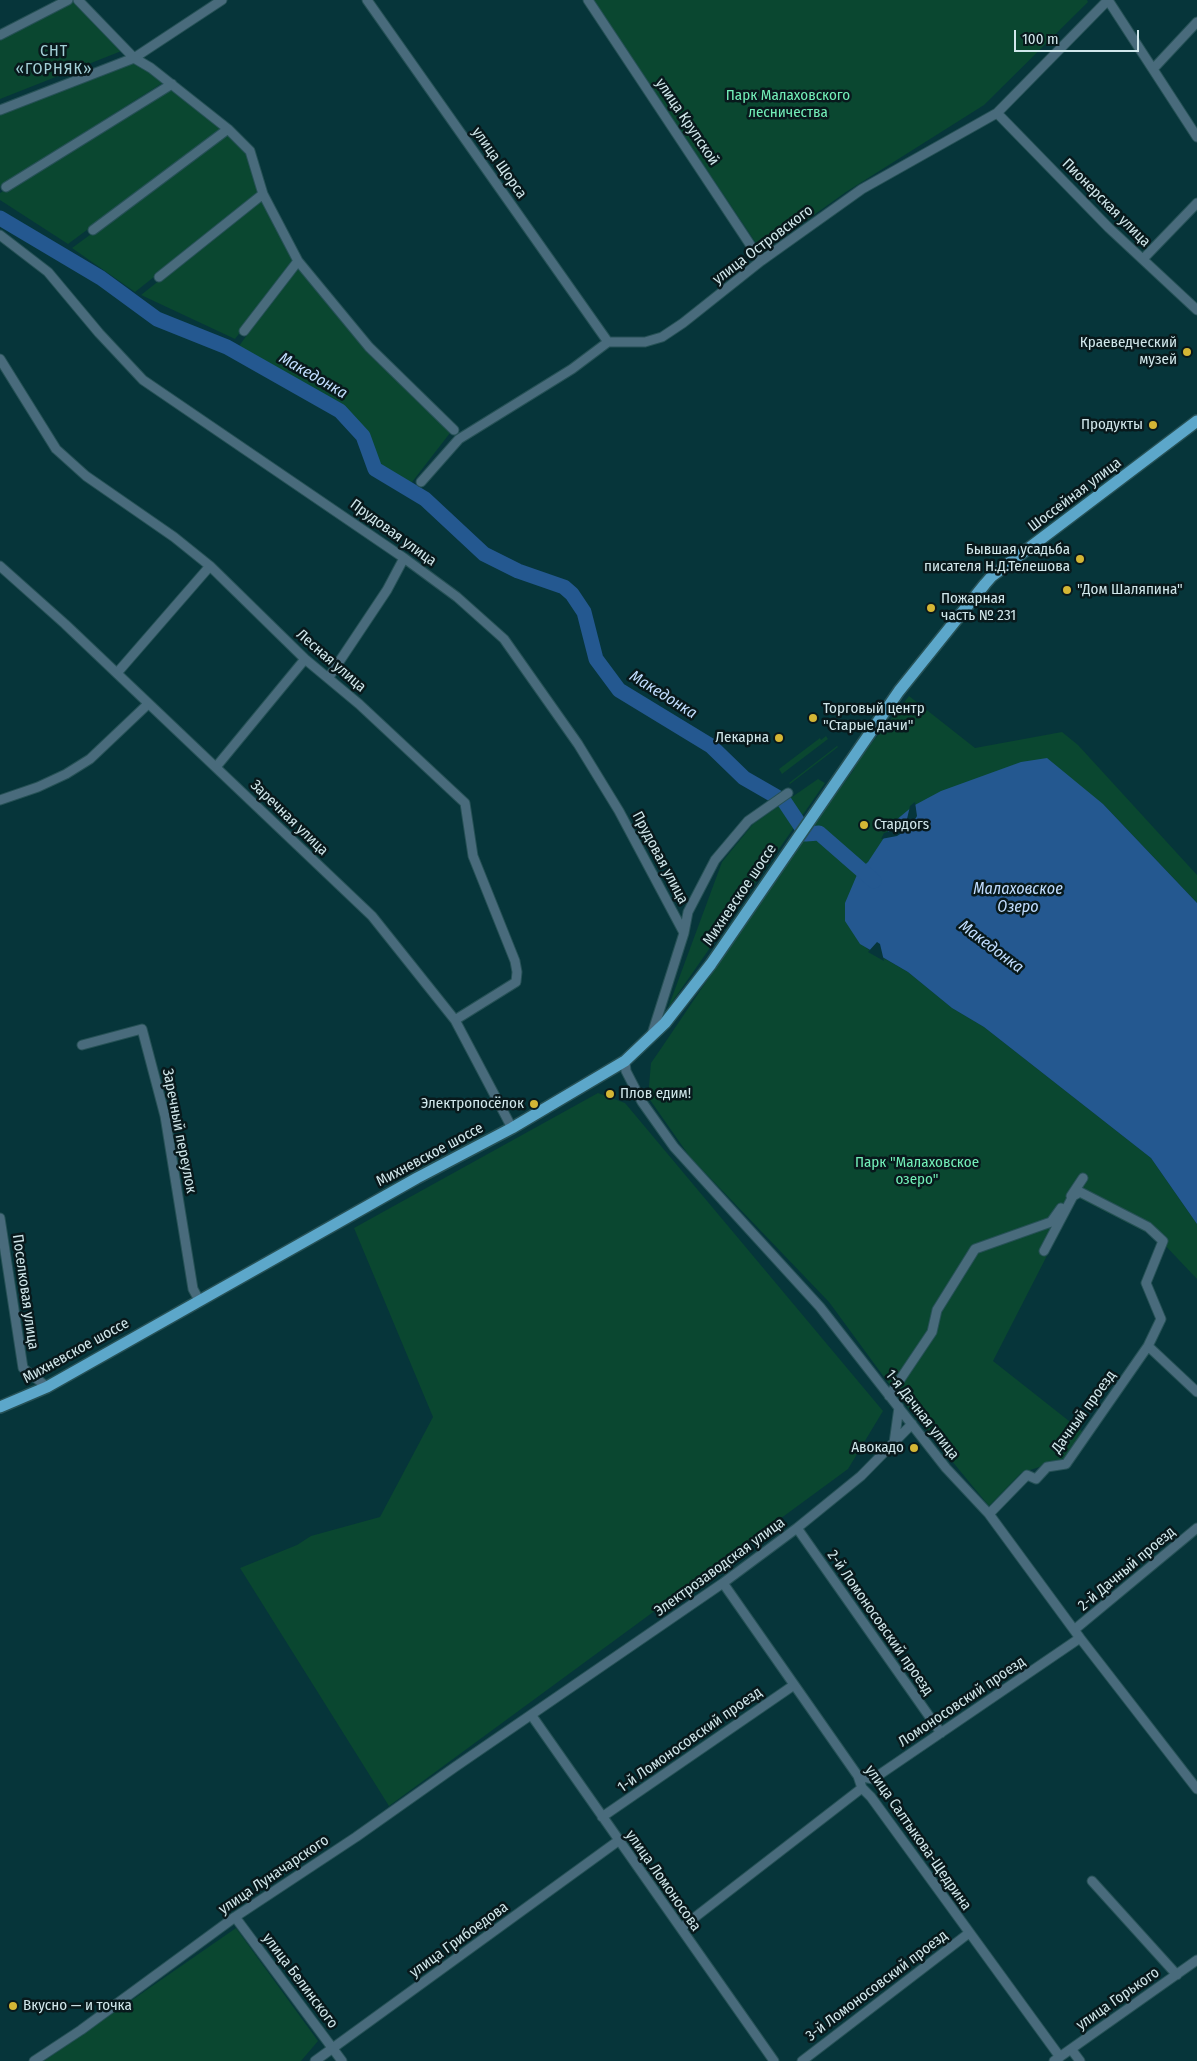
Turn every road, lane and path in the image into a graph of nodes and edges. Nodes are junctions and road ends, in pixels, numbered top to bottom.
1 (68, 0) edge
2 (78, 0) edge
3 (222, 0) edge
4 (367, 0) edge
5 (588, 0) edge
6 (1108, 0) edge
7 (1197, 22) edge
8 (0, 35) edge
9 (134, 58) junction
10 (1154, 68) junction
11 (172, 84) junction
12 (0, 110) edge
13 (997, 113) junction
14 (228, 129) junction
15 (1197, 137) edge
16 (6, 187) dead end
17 (263, 194) junction
18 (1197, 203) edge
19 (92, 230) dead end
20 (0, 235) edge
21 (1143, 259) junction
22 (298, 261) junction
23 (761, 261) junction
24 (159, 277) dead end
25 (1197, 310) edge
26 (244, 331) dead end
27 (608, 342) junction
28 (0, 359) edge
29 (1197, 421) edge
30 (454, 430) dead end
31 (421, 482) dead end
32 (404, 558) junction
33 (0, 566) edge
34 (210, 566) junction
35 (306, 659) junction
36 (117, 674) junction
37 (329, 677) junction
38 (148, 704) junction
39 (216, 767) junction
40 (788, 793) dead end
41 (0, 800) edge
42 (796, 838) joint
43 (684, 933) junction
44 (455, 1020) junction
45 (651, 1039) junction
46 (82, 1045) dead end
47 (625, 1061) junction
48 (512, 1128) junction
49 (1084, 1178) dead end
50 (0, 1218) edge
51 (1044, 1251) dead end
52 (199, 1300) junction
53 (1148, 1346) junction
54 (47, 1387) junction
55 (1197, 1392) edge
56 (889, 1396) junction
57 (0, 1408) edge
58 (899, 1408) junction
59 (912, 1424) junction
60 (894, 1442) junction
61 (989, 1514) junction
62 (797, 1528) junction
63 (1197, 1528) edge
64 (723, 1583) junction
65 (1074, 1630) junction
66 (1080, 1638) junction
67 (794, 1684) junction
68 (532, 1716) junction
69 (941, 1733) junction
70 (858, 1776) junction
71 (873, 1779) junction
72 (862, 1788) junction
73 (1197, 1789) edge
74 (871, 1796) junction
75 (602, 1817) junction
76 (618, 1841) junction
77 (1092, 1881) dead end
78 (235, 1917) junction
79 (680, 1928) junction
80 (969, 1933) junction
81 (1197, 1960) edge
82 (1177, 1974) junction
83 (334, 2048) junction
84 (1071, 2049) junction
85 (1057, 2059) edge
86 (34, 2061) edge
87 (315, 2061) edge
88 (342, 2061) edge
89 (774, 2061) edge
90 (802, 2061) edge
91 (1080, 2061) edge

1 - 8 street
2 - 9 street
3 - 9 street
4 - 27 street, улица Щорса
5 - 23 street, улица Крупской
6 - 10 street
6 - 13 street, улица Островского
7 - 10 street
9 - 11 street
9 - 12 street
10 - 15 street
11 - 14 street
11 - 16 street
13 - 21 street, Пионерская улица
13 - 23 street, улица Островского
14 - 17 street
14 - 19 street
17 - 22 street
17 - 24 street
18 - 21 street
20 - 32 street, Прудовая улица
21 - 25 street, Пионерская улица
22 - 26 street
22 - 30 street
23 - 27 street, улица Островского
27 - 31 street
28 - 34 street, Лесная улица
29 - 42 main road, Шоссейная улица
32 - 37 street
32 - 43 street, Прудовая улица
33 - 36 street, Заречная улица
34 - 35 street, Лесная улица
34 - 36 street
35 - 37 street, Лесная улица
35 - 39 street
36 - 38 street, Заречная улица
37 - 44 street, Лесная улица
38 - 39 street, Заречная улица
38 - 41 street
39 - 44 street, Заречная улица
40 - 43 street
42 - 45 main road, Михневское шоссе
43 - 45 street
44 - 48 street, Заречная улица
45 - 47 main road, Михневское шоссе
46 - 52 street, Заречный переулок
47 - 48 main road, Михневское шоссе
47 - 56 street, 1-я Дачная улица
48 - 52 main road, Михневское шоссе
49 - 56 street
50 - 54 street, Поселковая улица
51 - 53 street
52 - 54 main road, Михневское шоссе
53 - 55 street
53 - 61 street, Дачный проезд
54 - 57 main road, Михневское шоссе
56 - 58 street, 1-я Дачная улица
58 - 59 street, 1-я Дачная улица
58 - 60 street
59 - 60 street, Электрозаводская улица
59 - 61 street, 1-я Дачная улица
60 - 62 street, Электрозаводская улица
61 - 65 street, 1-я Дачная улица
62 - 64 street, Электрозаводская улица
62 - 69 street, 2-й Ломоносовский проезд
63 - 65 street, 2-й Дачный проезд
64 - 67 street, улица Салтыкова-Щедрина
64 - 68 street, Электрозаводская улица
65 - 66 street, 1-я Дачная улица
66 - 69 street, Ломоносовский проезд
66 - 73 street, 1-я Дачная улица
67 - 70 street, улица Салтыкова-Щедрина
67 - 75 street, 1-й Ломоносовский проезд
68 - 75 street, улица Ломоносова
68 - 78 street, улица Луначарского
69 - 71 street, Ломоносовский проезд
70 - 71 street
70 - 72 street, улица Салтыкова-Щедрина
71 - 74 street
72 - 74 street, улица Салтыкова-Щедрина
72 - 79 street
74 - 80 street, улица Салтыкова-Щедрина
75 - 76 street, улица Ломоносова
76 - 79 street, улица Ломоносова
76 - 83 street, улица Грибоедова
77 - 82 street
78 - 83 street, улица Белинского
78 - 86 street, улица Луначарского
79 - 89 street, улица Ломоносова
80 - 85 street, улица Салтыкова-Щедрина
80 - 90 street, 3-й Ломоносовский проезд
81 - 82 street, улица Горького
82 - 84 street, улица Горького
83 - 87 street, улица Грибоедова
83 - 88 street, улица Белинского
84 - 85 street, улица Горького
84 - 91 street

